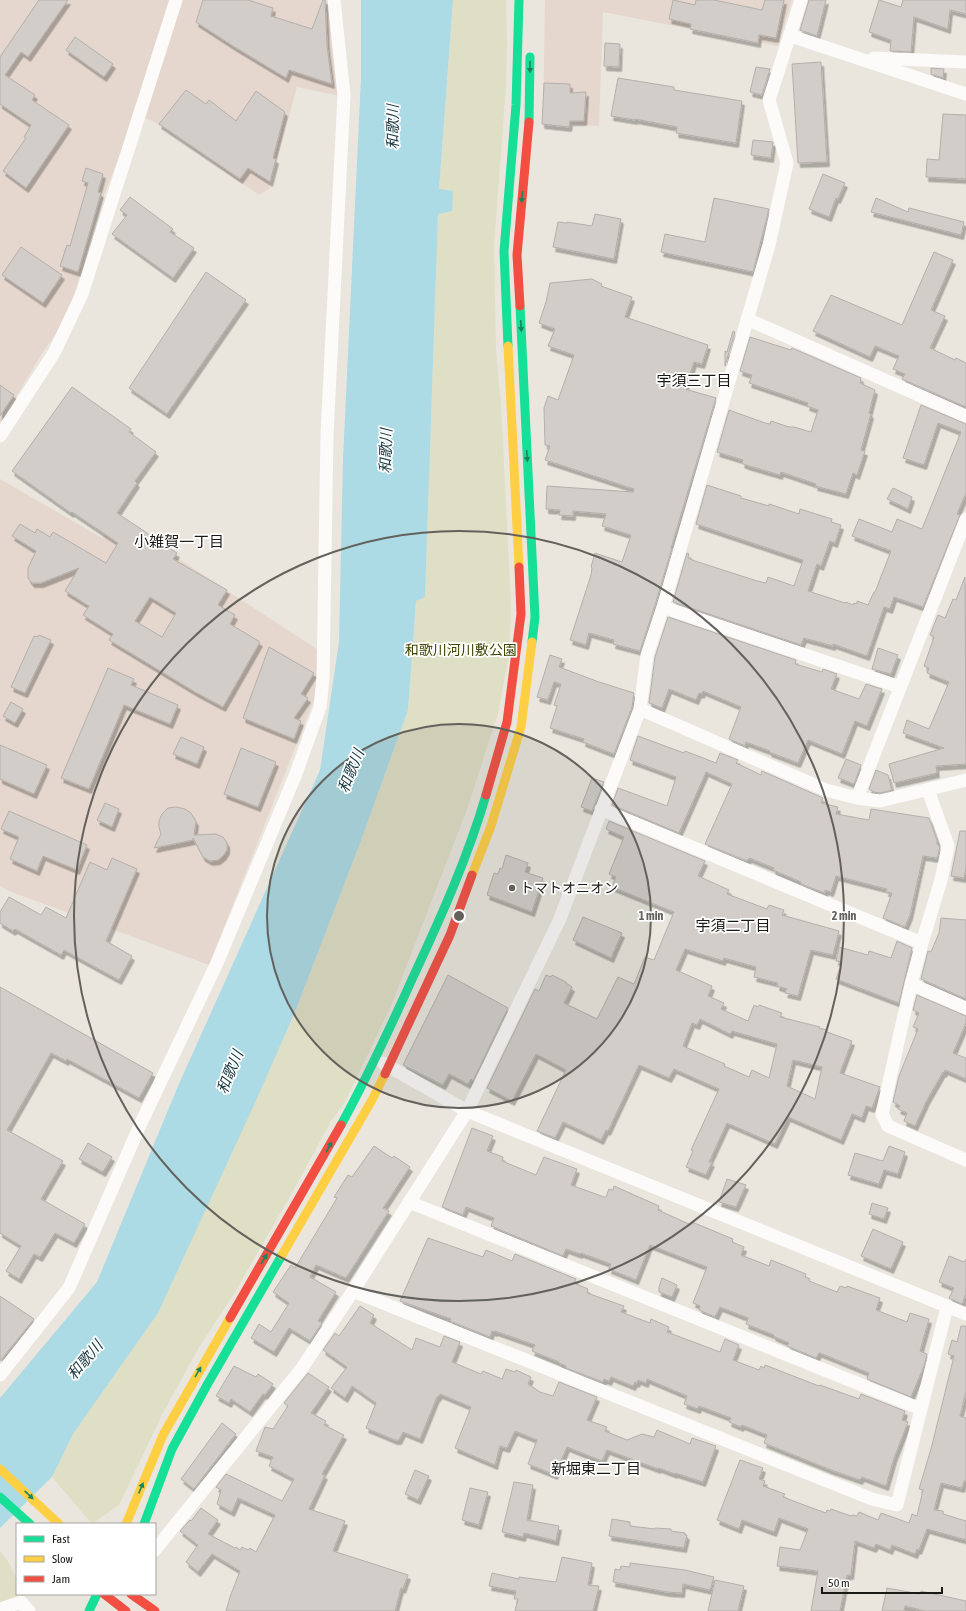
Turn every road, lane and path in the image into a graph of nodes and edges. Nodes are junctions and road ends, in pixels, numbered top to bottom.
1 (176, 0) edge
2 (334, 0) edge
3 (519, 0) edge
4 (801, 0) edge
5 (790, 36) junction
6 (530, 46) dead end
7 (858, 57) junction
8 (966, 62) edge
9 (966, 94) edge
10 (747, 319) junction
11 (966, 416) edge
12 (0, 436) edge
13 (966, 519) edge
14 (663, 607) junction
15 (900, 687) junction
16 (640, 709) junction
17 (966, 780) edge
18 (928, 790) junction
19 (857, 798) junction
20 (601, 809) junction
21 (922, 943) junction
22 (911, 984) junction
23 (966, 1008) edge
24 (376, 1059) junction
25 (389, 1066) junction
26 (467, 1111) junction
27 (966, 1160) edge
28 (409, 1202) junction
29 (353, 1291) junction
30 (947, 1307) junction
31 (966, 1314) edge
32 (0, 1375) edge
33 (921, 1409) junction
34 (0, 1469) edge
35 (0, 1497) edge
36 (29, 1523) edge
37 (58, 1523) edge
38 (126, 1523) edge
39 (144, 1523) edge
40 (156, 1549) edge
41 (97, 1595) edge
42 (105, 1595) edge
43 (119, 1595) edge
44 (132, 1595) edge
45 (115, 1608) edge
46 (0, 1609) edge
47 (29, 1611) edge
48 (89, 1611) edge
49 (126, 1611) edge
50 (155, 1611) edge

1 - 12 street
2 - 32 street
3 - 24 street
4 - 5 street
5 - 7 street
5 - 10 street
6 -> 25 street
7 - 8 street
7 - 9 street
10 - 11 street
10 - 14 street
13 - 15 street
14 - 15 street
14 - 16 street
15 - 19 street
16 - 19 street
16 - 20 street
17 - 18 street
18 - 19 street
18 - 21 street
20 - 21 street
20 - 26 street
21 - 22 street
22 - 23 street
22 - 27 street
24 - 25 street
38 -> 24 street
25 - 26 street
25 - 39 street
26 - 28 street
26 - 30 street
28 - 29 street
28 - 33 street
29 - 33 street
29 - 40 street
30 - 31 street
30 - 33 street
34 -> 37 street
35 - 36 street
41 - 48 street
42 - 45 street
43 - 45 street
44 - 50 street
45 - 49 street
46 - 47 street

